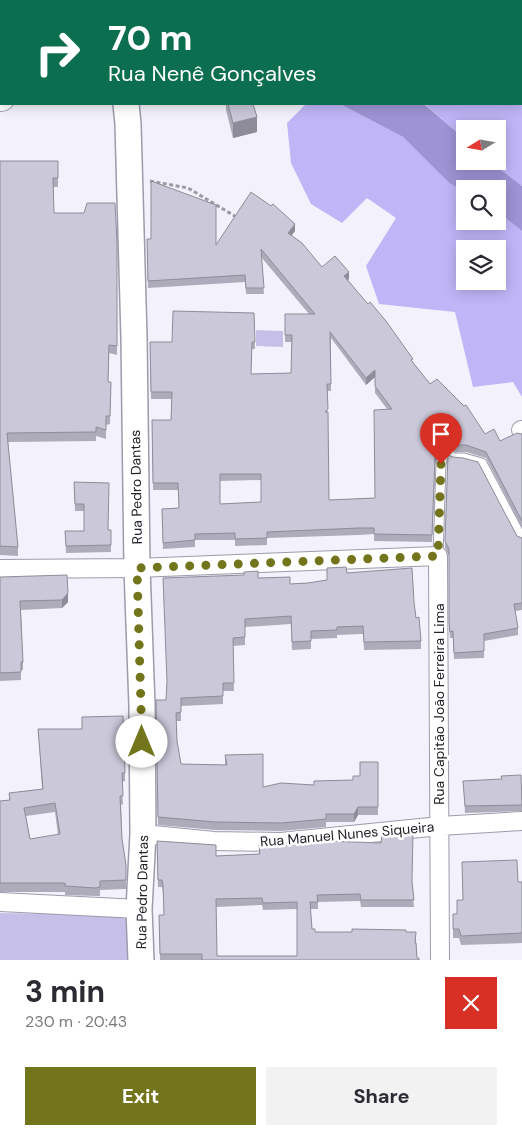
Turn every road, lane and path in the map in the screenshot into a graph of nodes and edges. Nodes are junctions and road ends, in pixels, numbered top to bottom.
1 (126, 105) edge
2 (145, 180) dead end
3 (238, 219) edge
4 (522, 539) edge
5 (438, 556) junction
6 (137, 568) junction
7 (0, 569) edge
8 (522, 821) edge
9 (440, 826) junction
10 (143, 834) junction
11 (0, 902) edge
12 (139, 909) junction
13 (141, 960) edge
14 (440, 960) edge

1 - 6 main road, Rua Pedro Dantas
2 - 3 path
4 - 5 lane, Rua Capitão João Ferreira Lima
5 - 6 street
5 - 9 street, Rua Capitão João Ferreira Lima
6 - 7 street
6 - 10 main road, Rua Pedro Dantas
8 - 9 street, Rua Manuel Nunes Siqueira
9 - 10 street, Rua Manuel Nunes Siqueira
9 - 14 street, Rua Capitão João Ferreira Lima
10 - 12 main road, Rua Pedro Dantas
11 - 12 street
12 - 13 main road, Rua Pedro Dantas

